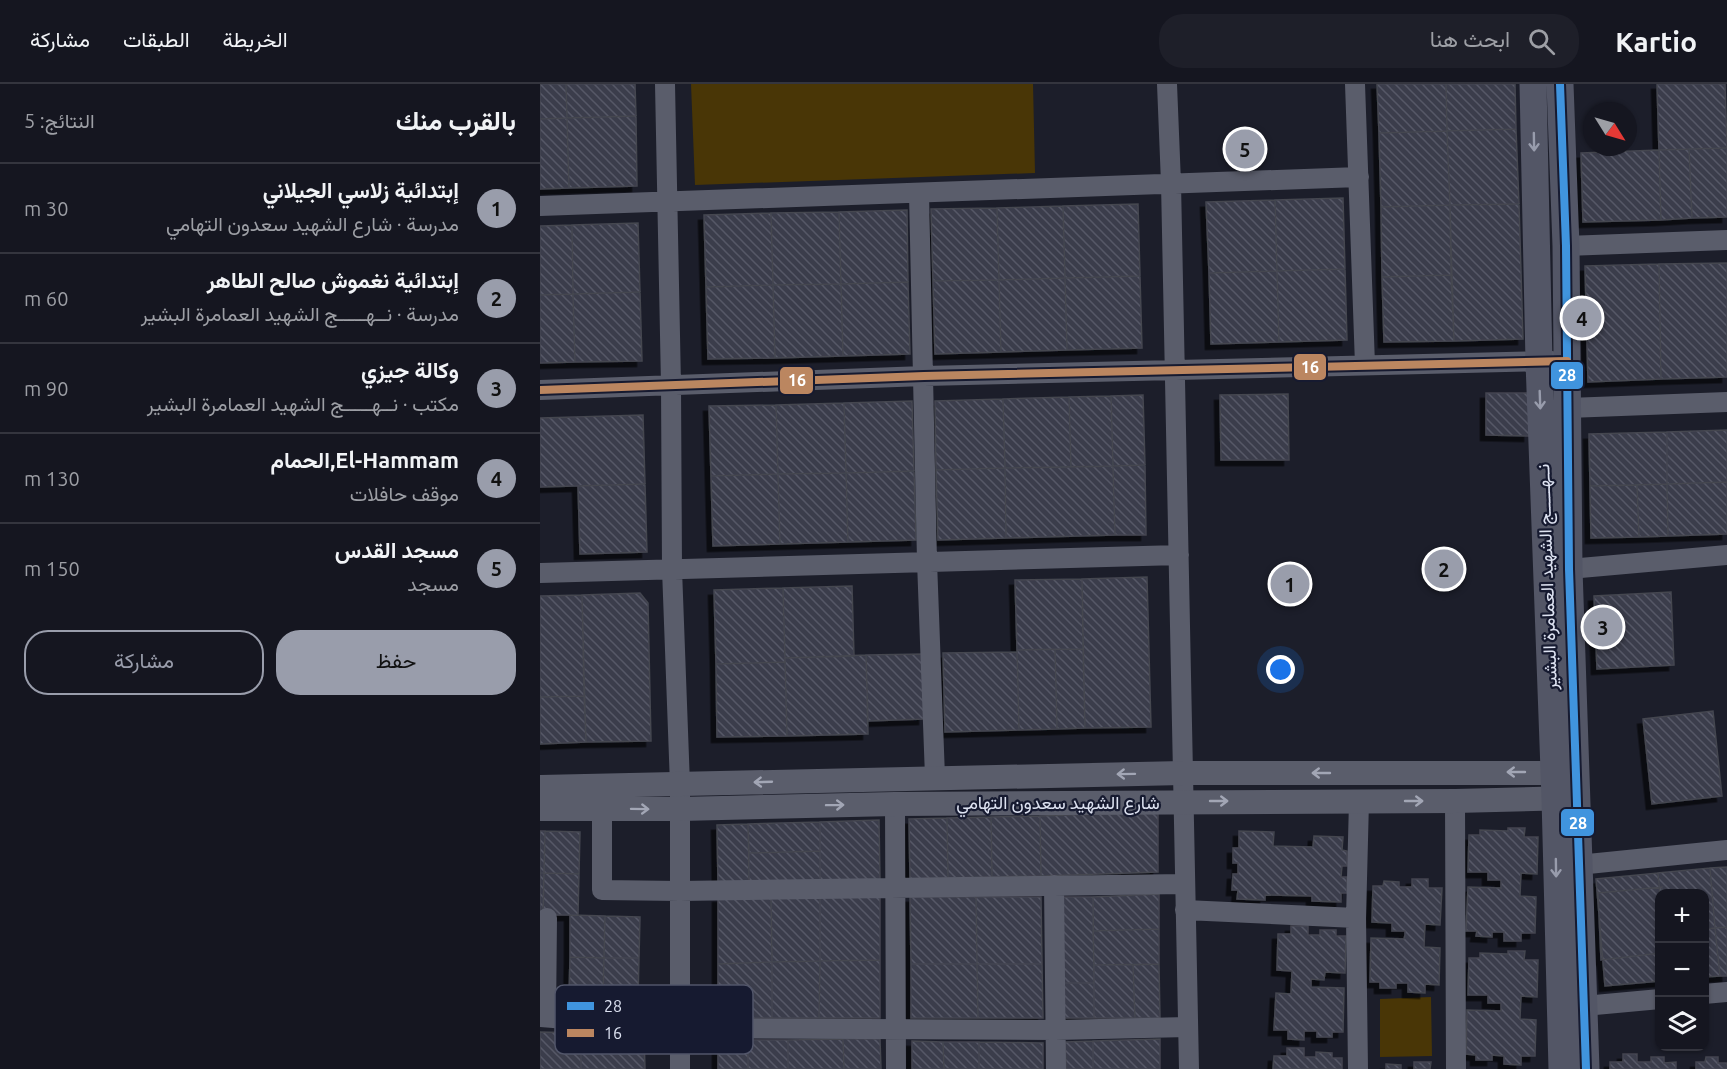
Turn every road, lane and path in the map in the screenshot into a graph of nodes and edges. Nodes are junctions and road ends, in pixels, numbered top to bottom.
1 (665, 84) edge
2 (1167, 84) edge
3 (1355, 84) edge
4 (1533, 84) edge
5 (1560, 84) edge
6 (1359, 177) junction
7 (1171, 183) junction
8 (919, 193) junction
9 (669, 201) junction
10 (540, 206) edge
11 (1727, 240) edge
12 (1566, 246) junction
13 (1567, 361) junction
14 (1539, 362) junction
15 (1365, 364) junction
16 (1174, 372) junction
17 (924, 376) junction
18 (671, 385) junction
19 (540, 390) edge
20 (1727, 402) edge
21 (1568, 408) junction
22 (1179, 555) junction
23 (1727, 555) edge
24 (927, 561) junction
25 (672, 568) junction
26 (1569, 569) junction
27 (540, 573) edge
28 (1183, 773) junction
29 (935, 777) junction
30 (680, 785) junction
31 (1565, 785) junction
32 (540, 787) edge
33 (1184, 801) junction
34 (1359, 801) junction
35 (1455, 801) junction
36 (895, 804) junction
37 (602, 808) junction
38 (540, 809) edge
39 (680, 809) junction
40 (1727, 850) edge
41 (1578, 865) junction
42 (1185, 884) junction
43 (1054, 885) junction
44 (895, 888) junction
45 (680, 891) junction
46 (1185, 910) junction
47 (547, 918) dead end
48 (1356, 918) junction
49 (680, 985) edge
50 (1727, 992) edge
51 (1709, 994) edge
52 (1655, 999) edge
53 (1584, 1006) junction
54 (543, 1017) edge
55 (753, 1028) edge
56 (896, 1028) junction
57 (1188, 1028) junction
58 (1055, 1030) junction
59 (896, 1069) edge
60 (1056, 1069) edge
61 (1189, 1069) edge
62 (1358, 1069) edge
63 (1456, 1069) edge
64 (1562, 1069) edge
65 (1586, 1069) edge

1 - 9 street
2 - 7 street
3 - 6 street
4 -> 14 main road, نــهـــــج الشهيد العمامرة البشير
5 - 12 main road, نــهـــــج الشهيد العمامرة البشير
6 - 7 street
6 - 15 street
7 - 8 street
7 - 16 street
8 - 9 street
8 - 17 street
9 - 10 street
9 - 18 street
11 - 12 street
12 - 13 main road, نــهـــــج الشهيد العمامرة البشير
13 - 14 street
13 - 21 main road, نــهـــــج الشهيد العمامرة البشير
14 - 15 street
14 -> 31 main road, نــهـــــج الشهيد العمامرة البشير
15 - 16 street
16 - 17 street
16 - 22 street
17 - 18 street
17 - 24 street
18 - 19 street
18 - 25 street
20 - 21 street
21 - 26 main road, نــهـــــج الشهيد العمامرة البشير
22 - 24 street
22 - 28 street
23 - 26 street
24 - 25 street
24 - 29 street
25 - 27 street
25 - 30 street
26 - 31 main road, نــهـــــج الشهيد العمامرة البشير
28 -> 29 street, شارع الشهيد سعدون التهامي
31 -> 28 street, شارع الشهيد سعدون التهامي
28 - 33 street
29 -> 30 street, شارع الشهيد سعدون التهامي
30 - 32 street, شارع الشهيد سعدون التهامي
30 - 39 street
31 - 35 street, شارع الشهيد سعدون التهامي
31 - 41 main road, نــهـــــج الشهيد العمامرة البشير
31 -> 64 main road, نــهـــــج الشهيد العمامرة البشير
33 -> 34 street, شارع الشهيد سعدون التهامي
33 - 36 street, شارع الشهيد سعدون التهامي
33 - 42 street
34 -> 35 street, شارع الشهيد سعدون التهامي
34 - 48 street
35 - 63 street
39 -> 36 street, شارع الشهيد سعدون التهامي
36 - 44 street
37 - 38 street, شارع الشهيد سعدون التهامي
37 -> 39 street, شارع الشهيد سعدون التهامي
37 - 45 street
39 - 45 street
40 - 41 street
41 - 53 main road, نــهـــــج الشهيد العمامرة البشير
42 - 43 street
42 - 46 street
43 - 44 street
43 - 58 street
44 - 45 street
44 - 56 street
45 - 49 street
46 - 48 street
46 - 57 street
47 - 54 street
48 - 62 street
50 - 51 street
52 - 53 street
53 - 65 main road, نــهـــــج الشهيد العمامرة البشير
55 - 56 street
56 - 58 street
56 - 59 street
57 - 58 street
57 - 61 street
58 - 60 street

